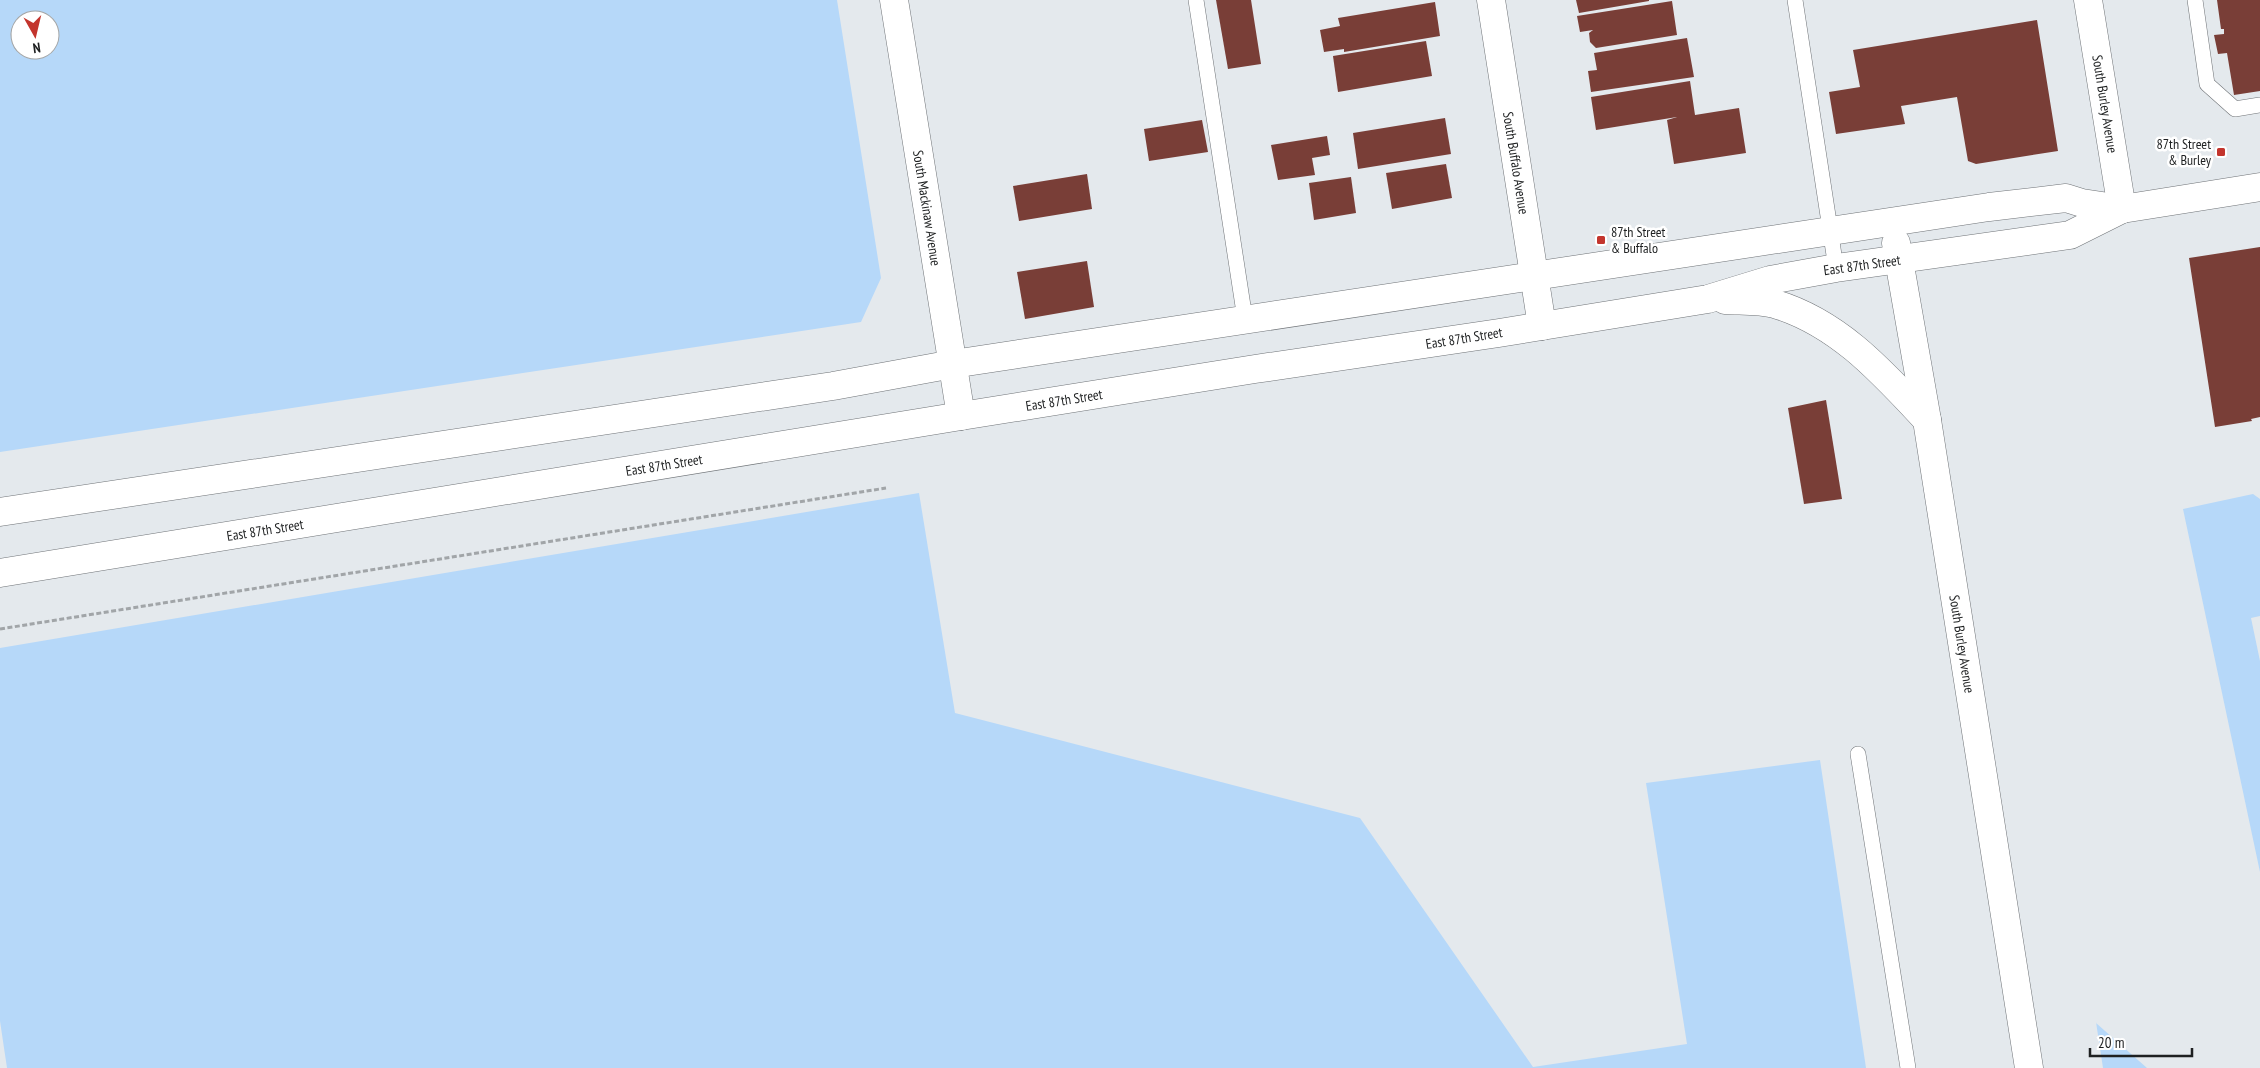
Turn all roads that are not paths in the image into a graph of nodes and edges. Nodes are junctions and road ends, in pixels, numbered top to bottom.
1 (894, 0) edge
2 (1196, 0) edge
3 (1491, 0) edge
4 (1795, 0) edge
5 (2088, 0) edge
6 (2195, 0) edge
7 (2260, 105) edge
8 (2260, 187) edge
9 (2122, 209) junction
10 (1892, 222) junction
11 (1831, 232) junction
12 (1899, 259) junction
13 (1836, 268) junction
14 (1534, 276) junction
15 (1708, 299) junction
16 (1245, 319) junction
17 (1542, 326) junction
18 (952, 364) junction
19 (961, 416) junction
20 (1927, 420) junction
21 (0, 512) edge
22 (0, 573) edge
23 (1858, 754) dead end
24 (1908, 1068) edge
25 (2029, 1068) edge

1 - 18 main road, South Mackinaw Avenue
2 - 16 lane
3 - 14 main road, South Buffalo Avenue
4 - 11 lane
5 - 9 main road, South Burley Avenue
6 - 7 lane
8 - 9 main road, East 87th Street
9 - 10 main road, East 87th Street
9 - 12 main road, East 87th Street
10 - 11 main road, East 87th Street
10 - 12 main road, South Burley Avenue
11 - 13 lane
11 - 14 main road, East 87th Street
12 - 13 main road, East 87th Street
12 - 20 main road, South Burley Avenue
13 - 15 main road, East 87th Street
14 - 16 main road, East 87th Street
14 - 17 main road, South Buffalo Avenue
15 - 17 main road, East 87th Street
15 - 20 main road
16 - 18 main road, East 87th Street
17 - 19 main road, East 87th Street
18 - 19 main road, South Mackinaw Avenue
18 - 21 main road, East 87th Street
19 - 22 main road, East 87th Street
20 - 25 main road, South Burley Avenue
23 - 24 lane

